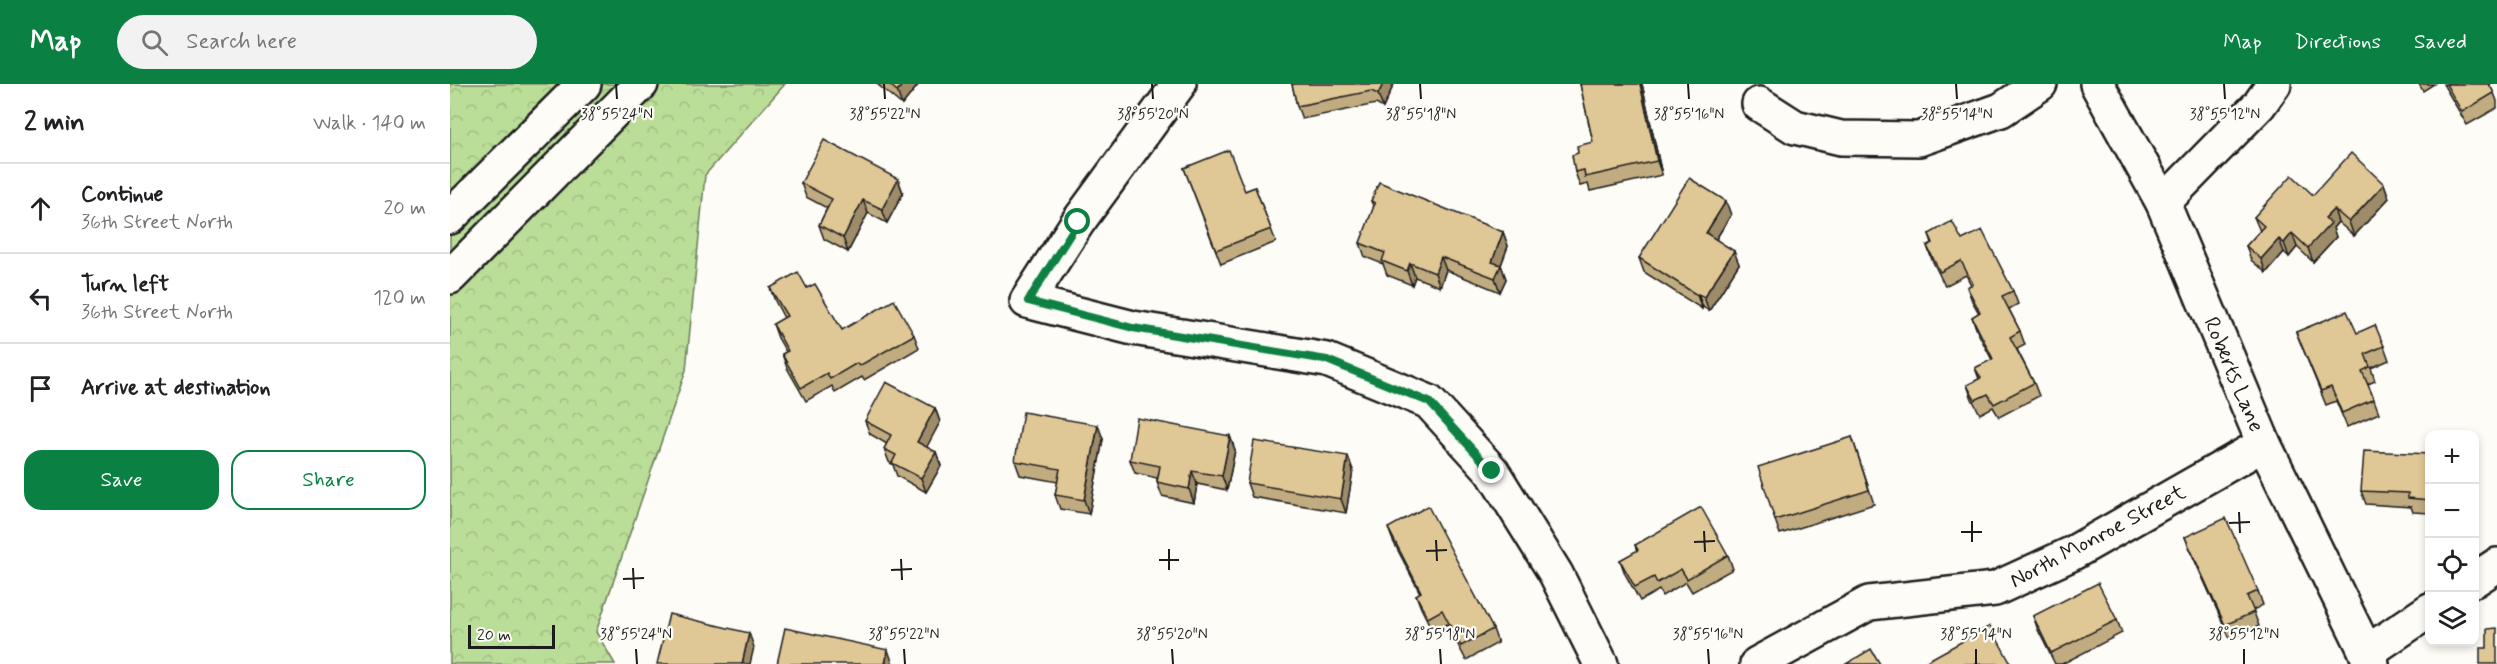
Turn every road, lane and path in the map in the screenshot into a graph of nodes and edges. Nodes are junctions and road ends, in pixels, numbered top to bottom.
1 (584, 84) edge
2 (641, 84) edge
3 (1179, 84) edge
4 (2040, 84) edge
5 (2097, 84) edge
6 (2274, 84) edge
7 (1758, 104) dead end
8 (2163, 203) junction
9 (450, 217) edge
10 (450, 277) edge
11 (2264, 444) junction
12 (2497, 565) edge
13 (2479, 577) edge
14 (2425, 614) edge
15 (2369, 658) edge
16 (1601, 664) edge
17 (1757, 664) edge

1 - 9 main road
2 - 10 main road
3 - 16 main road
4 - 7 main road
5 - 8 main road, Roberts Lane
6 - 8 main road
8 - 11 main road, Roberts Lane
11 - 15 main road, Roberts Lane
11 - 17 main road, North Monroe Street
12 - 13 main road
14 - 15 main road

